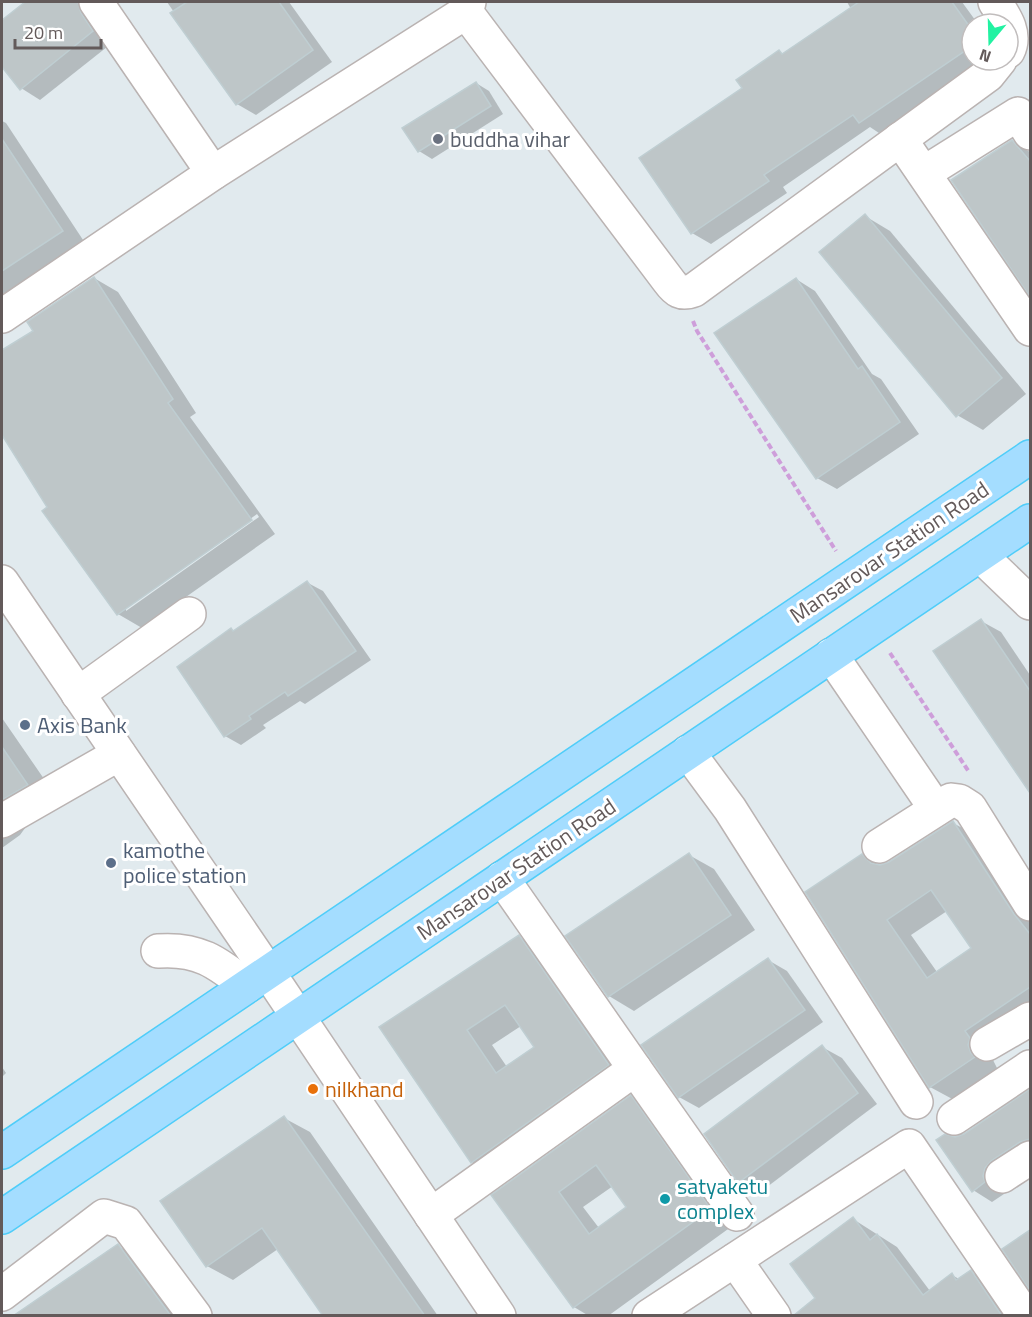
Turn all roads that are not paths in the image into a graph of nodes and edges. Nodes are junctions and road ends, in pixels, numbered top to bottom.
1 (96, 2) edge
2 (468, 7) edge
3 (990, 72) edge
4 (1030, 133) edge
5 (900, 139) junction
6 (213, 173) junction
7 (924, 173) junction
8 (2, 316) edge
9 (1030, 329) edge
10 (1030, 457) edge
11 (1030, 520) edge
12 (980, 555) junction
13 (848, 580) junction
14 (2, 582) edge
15 (1030, 603) edge
16 (189, 614) dead end
17 (13, 623) edge
18 (872, 627) junction
19 (831, 655) junction
20 (78, 694) junction
21 (688, 752) junction
22 (118, 754) junction
23 (936, 809) junction
24 (2, 821) edge
25 (879, 846) dead end
26 (502, 878) junction
27 (1030, 904) edge
28 (158, 951) dead end
29 (257, 979) junction
30 (298, 1016) junction
31 (1030, 1019) edge
32 (987, 1044) dead end
33 (1030, 1067) edge
34 (635, 1069) junction
35 (916, 1102) dead end
36 (954, 1118) dead end
37 (2, 1152) edge
38 (1030, 1158) edge
39 (1018, 1184) edge
40 (737, 1214) dead end
41 (431, 1215) junction
42 (2, 1217) edge
43 (735, 1260) junction
44 (2, 1293) edge
45 (195, 1316) edge
46 (499, 1316) edge
47 (649, 1316) edge
48 (774, 1316) edge
49 (1025, 1316) edge

1 - 6 street
2 - 5 street
2 - 6 street
3 - 5 street
4 - 7 street
5 - 7 street
6 - 8 street
7 - 9 street
10 - 13 main road, Mansarovar Station Road
11 - 12 main road, Mansarovar Station Road
12 - 15 street
12 - 18 main road, Mansarovar Station Road
13 - 18 main road
13 - 29 main road, Mansarovar Station Road
14 - 17 street
16 - 20 street
17 - 20 street
18 - 19 main road, Mansarovar Station Road
19 - 21 main road, Mansarovar Station Road
19 - 23 street
20 - 22 street
21 - 26 main road, Mansarovar Station Road
21 - 35 street
22 - 24 street
22 - 29 street
23 - 25 street
23 - 27 street
26 - 30 main road, Mansarovar Station Road
26 - 34 street
28 - 29 street
29 - 30 street
29 - 37 main road, Mansarovar Station Road
30 - 41 street
30 - 42 main road, Mansarovar Station Road
31 - 32 street
33 - 36 street
34 - 40 street
34 - 41 street
38 - 39 street
41 - 46 street
43 - 47 street
43 - 48 street
43 - 49 street
44 - 45 street

